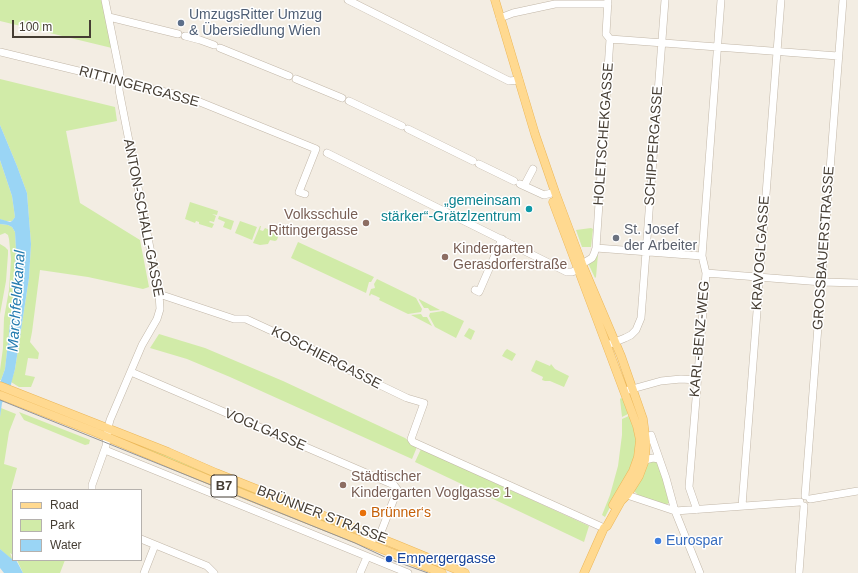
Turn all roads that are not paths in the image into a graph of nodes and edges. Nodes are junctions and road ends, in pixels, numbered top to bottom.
1 (105, 0) edge
2 (348, 0) edge
3 (495, 0) edge
4 (665, 0) edge
5 (721, 0) edge
6 (781, 0) edge
7 (843, 0) edge
8 (356, 2) edge
9 (555, 2) edge
10 (608, 2) edge
11 (109, 17) junction
12 (500, 18) junction
13 (610, 40) junction
14 (662, 43) junction
15 (717, 47) junction
16 (0, 52) edge
17 (777, 52) junction
18 (838, 56) junction
19 (120, 80) junction
20 (519, 80) junction
21 (327, 153) dead end
22 (533, 169) dead end
23 (519, 184) junction
24 (552, 193) junction
25 (305, 194) dead end
26 (502, 239) junction
27 (596, 248) junction
28 (646, 251) junction
29 (702, 256) junction
30 (580, 266) junction
31 (706, 273) junction
32 (760, 278) junction
33 (822, 282) junction
34 (858, 283) edge
35 (475, 290) dead end
36 (160, 294) junction
37 (611, 343) junction
38 (131, 372) junction
39 (697, 380) junction
40 (0, 386) edge
41 (629, 390) junction
42 (0, 395) edge
43 (16, 398) junction
44 (108, 428) junction
45 (650, 435) dead end
46 (107, 437) junction
47 (105, 450) junction
48 (642, 459) junction
49 (659, 459) junction
50 (92, 489) edge
51 (858, 491) edge
52 (627, 495) junction
53 (807, 498) junction
54 (802, 504) junction
55 (742, 506) junction
56 (697, 510) junction
57 (675, 511) junction
58 (604, 528) junction
59 (377, 537) junction
60 (142, 539) edge
61 (360, 540) junction
62 (155, 545) junction
63 (367, 557) junction
64 (144, 573) edge
65 (214, 573) edge
66 (360, 573) edge
67 (408, 573) edge
68 (442, 573) edge
69 (465, 573) edge
70 (584, 573) edge
71 (700, 573) edge
72 (800, 573) edge

1 - 11 street, ANTON-SCHALL-GASSE
2 - 8 street
3 - 12 main road
4 - 14 street, SCHIPPERGASSE
5 - 15 street, KARL-BENZ-WEG
6 - 17 street, KRAVOGLGASSE
7 - 18 street, GROSSBAUERSTRASSE
8 - 20 street
9 - 10 street
9 - 12 street
10 - 13 street, HOLETSCHEKGASSE
11 - 19 street, ANTON-SCHALL-GASSE
11 - 23 street
12 - 20 main road
13 - 14 street
13 - 27 street, HOLETSCHEKGASSE
14 - 15 street
14 - 28 street, SCHIPPERGASSE
15 - 17 street
15 - 29 street, KARL-BENZ-WEG
16 - 19 street, RITTINGERGASSE
17 - 18 street
17 - 32 street, KRAVOGLGASSE
18 - 33 street, GROSSBAUERSTRASSE
19 - 25 street, RITTINGERGASSE
19 - 36 street, ANTON-SCHALL-GASSE
20 - 24 main road
21 - 26 street
22 - 23 street
23 - 24 street
24 - 30 main road
26 - 30 street
26 - 35 street
27 - 28 street
27 - 30 street
28 - 29 street
28 - 37 street, SCHIPPERGASSE
29 - 31 street, KARL-BENZ-WEG
30 - 37 main road
31 - 32 street
31 - 39 street, KARL-BENZ-WEG
32 - 33 street
32 - 55 street, KRAVOGLGASSE
33 - 34 street
33 - 53 street, GROSSBAUERSTRASSE
36 - 38 street, ANTON-SCHALL-GASSE
36 - 58 street, KOSCHIERGASSE
37 - 41 main road
38 - 44 street, ANTON-SCHALL-GASSE
38 - 59 street, VOGLGASSE
39 - 41 street
39 - 56 street, KARL-BENZ-WEG
40 - 43 main road, BRÜNNER STRASSE / B7
41 - 48 main road
42 - 43 main road, BRÜNNER STRASSE / B7
43 - 44 main road, BRÜNNER STRASSE / B7
43 - 46 main road, BRÜNNER STRASSE / B7
44 - 46 street, ANTON-SCHALL-GASSE
44 - 59 main road, BRÜNNER STRASSE / B7
45 - 49 street
46 - 47 street, ANTON-SCHALL-GASSE
46 - 61 main road, BRÜNNER STRASSE / B7
47 - 50 street, ANTON-SCHALL-GASSE
47 - 63 street, BRÜNNER STRASSE
48 - 49 street
48 - 52 main road
48 - 58 main road
49 - 57 street
51 - 53 street
52 - 57 street
52 - 58 main road
53 - 54 street
54 - 55 street
54 - 72 street
55 - 56 street
56 - 57 street
57 - 71 street
58 - 70 main road
59 - 61 street
59 - 69 main road, BRÜNNER STRASSE / B7
60 - 62 street
61 - 68 main road, BRÜNNER STRASSE / B7
62 - 64 street
62 - 65 street
63 - 66 street
63 - 67 street, BRÜNNER STRASSE

